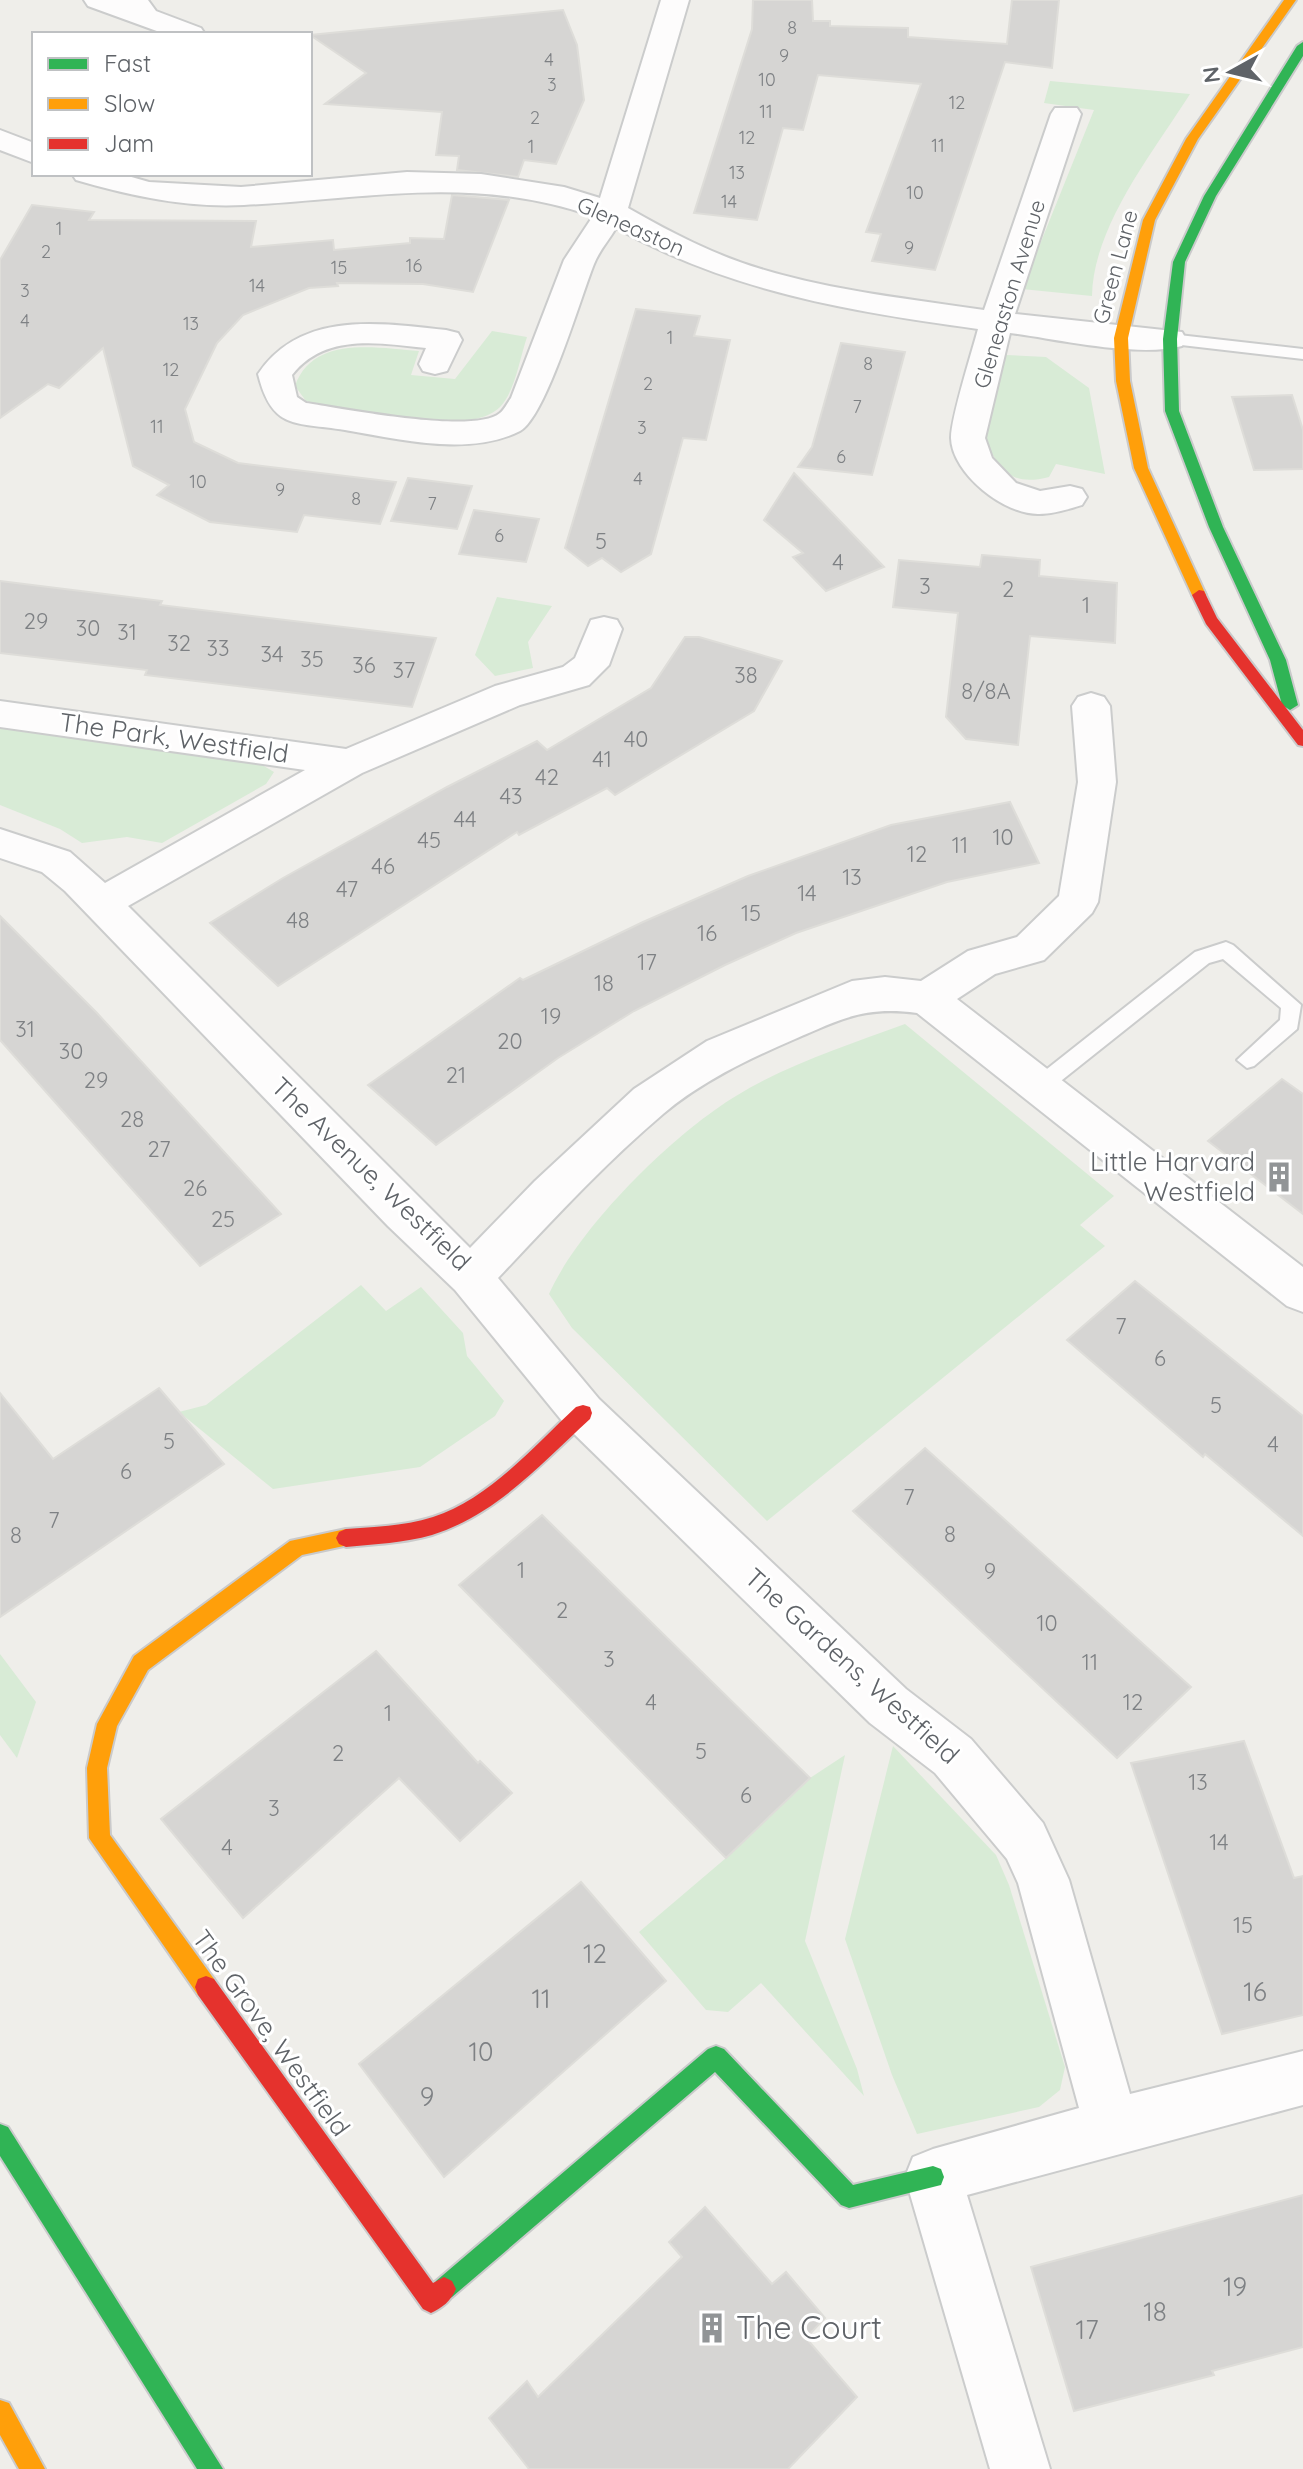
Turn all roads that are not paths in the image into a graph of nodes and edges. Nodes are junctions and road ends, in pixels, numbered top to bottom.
1 (98, 0) edge
2 (675, 0) edge
3 (140, 8) edge
4 (1285, 8) edge
5 (1303, 10) edge
6 (187, 32) edge
7 (1303, 46) edge
8 (1066, 114) dead end
9 (0, 139) edge
10 (32, 153) edge
11 (94, 176) edge
12 (1210, 196) junction
13 (611, 212) junction
14 (997, 319) junction
15 (1121, 338) junction
16 (1170, 339) junction
17 (1303, 354) edge
18 (435, 364) dead end
19 (1070, 497) dead end
20 (604, 629) dead end
21 (1091, 706) dead end
22 (0, 714) edge
23 (1301, 734) edge
24 (349, 763) junction
25 (0, 843) edge
26 (102, 903) junction
27 (927, 998) junction
28 (1247, 1060) dead end
29 (1040, 1086) junction
30 (471, 1277) junction
31 (1303, 1293) edge
32 (583, 1413) junction
33 (1303, 2078) edge
34 (1112, 2126) junction
35 (0, 2135) edge
36 (933, 2177) junction
37 (0, 2412) edge
38 (33, 2469) edge
39 (211, 2469) edge
40 (1020, 2469) edge

1 - 3 street
2 - 13 street
3 - 6 street
4 - 5 street
4 - 15 street, Green Lane
7 - 12 street, Green Lane
8 - 14 street, Gleneaston Avenue
9 - 10 street
11 - 13 street, Gleneaston
12 - 15 street
12 - 16 street, Green Lane
13 - 14 street, Gleneaston
13 - 18 street
14 - 15 street, Gleneaston
14 - 19 street, Gleneaston Avenue
15 - 16 street, Gleneaston
15 - 23 street, Green Lane
16 - 17 lane
16 - 23 street, Green Lane
20 - 24 street, The Park, Westfield
21 - 27 street
22 - 24 street, The Park, Westfield
24 - 26 street, The Park, Westfield
25 - 26 street, The Avenue, Westfield
26 - 30 street, The Avenue, Westfield
27 - 29 street
27 - 30 street, The Avenue, Westfield
28 - 29 lane
29 - 31 street
30 - 32 street, The Gardens, Westfield
32 - 34 street, The Gardens, Westfield
32 - 36 street, The Grove, Westfield
33 - 34 street
34 - 36 street
35 - 39 street
36 - 40 street
37 - 38 street

